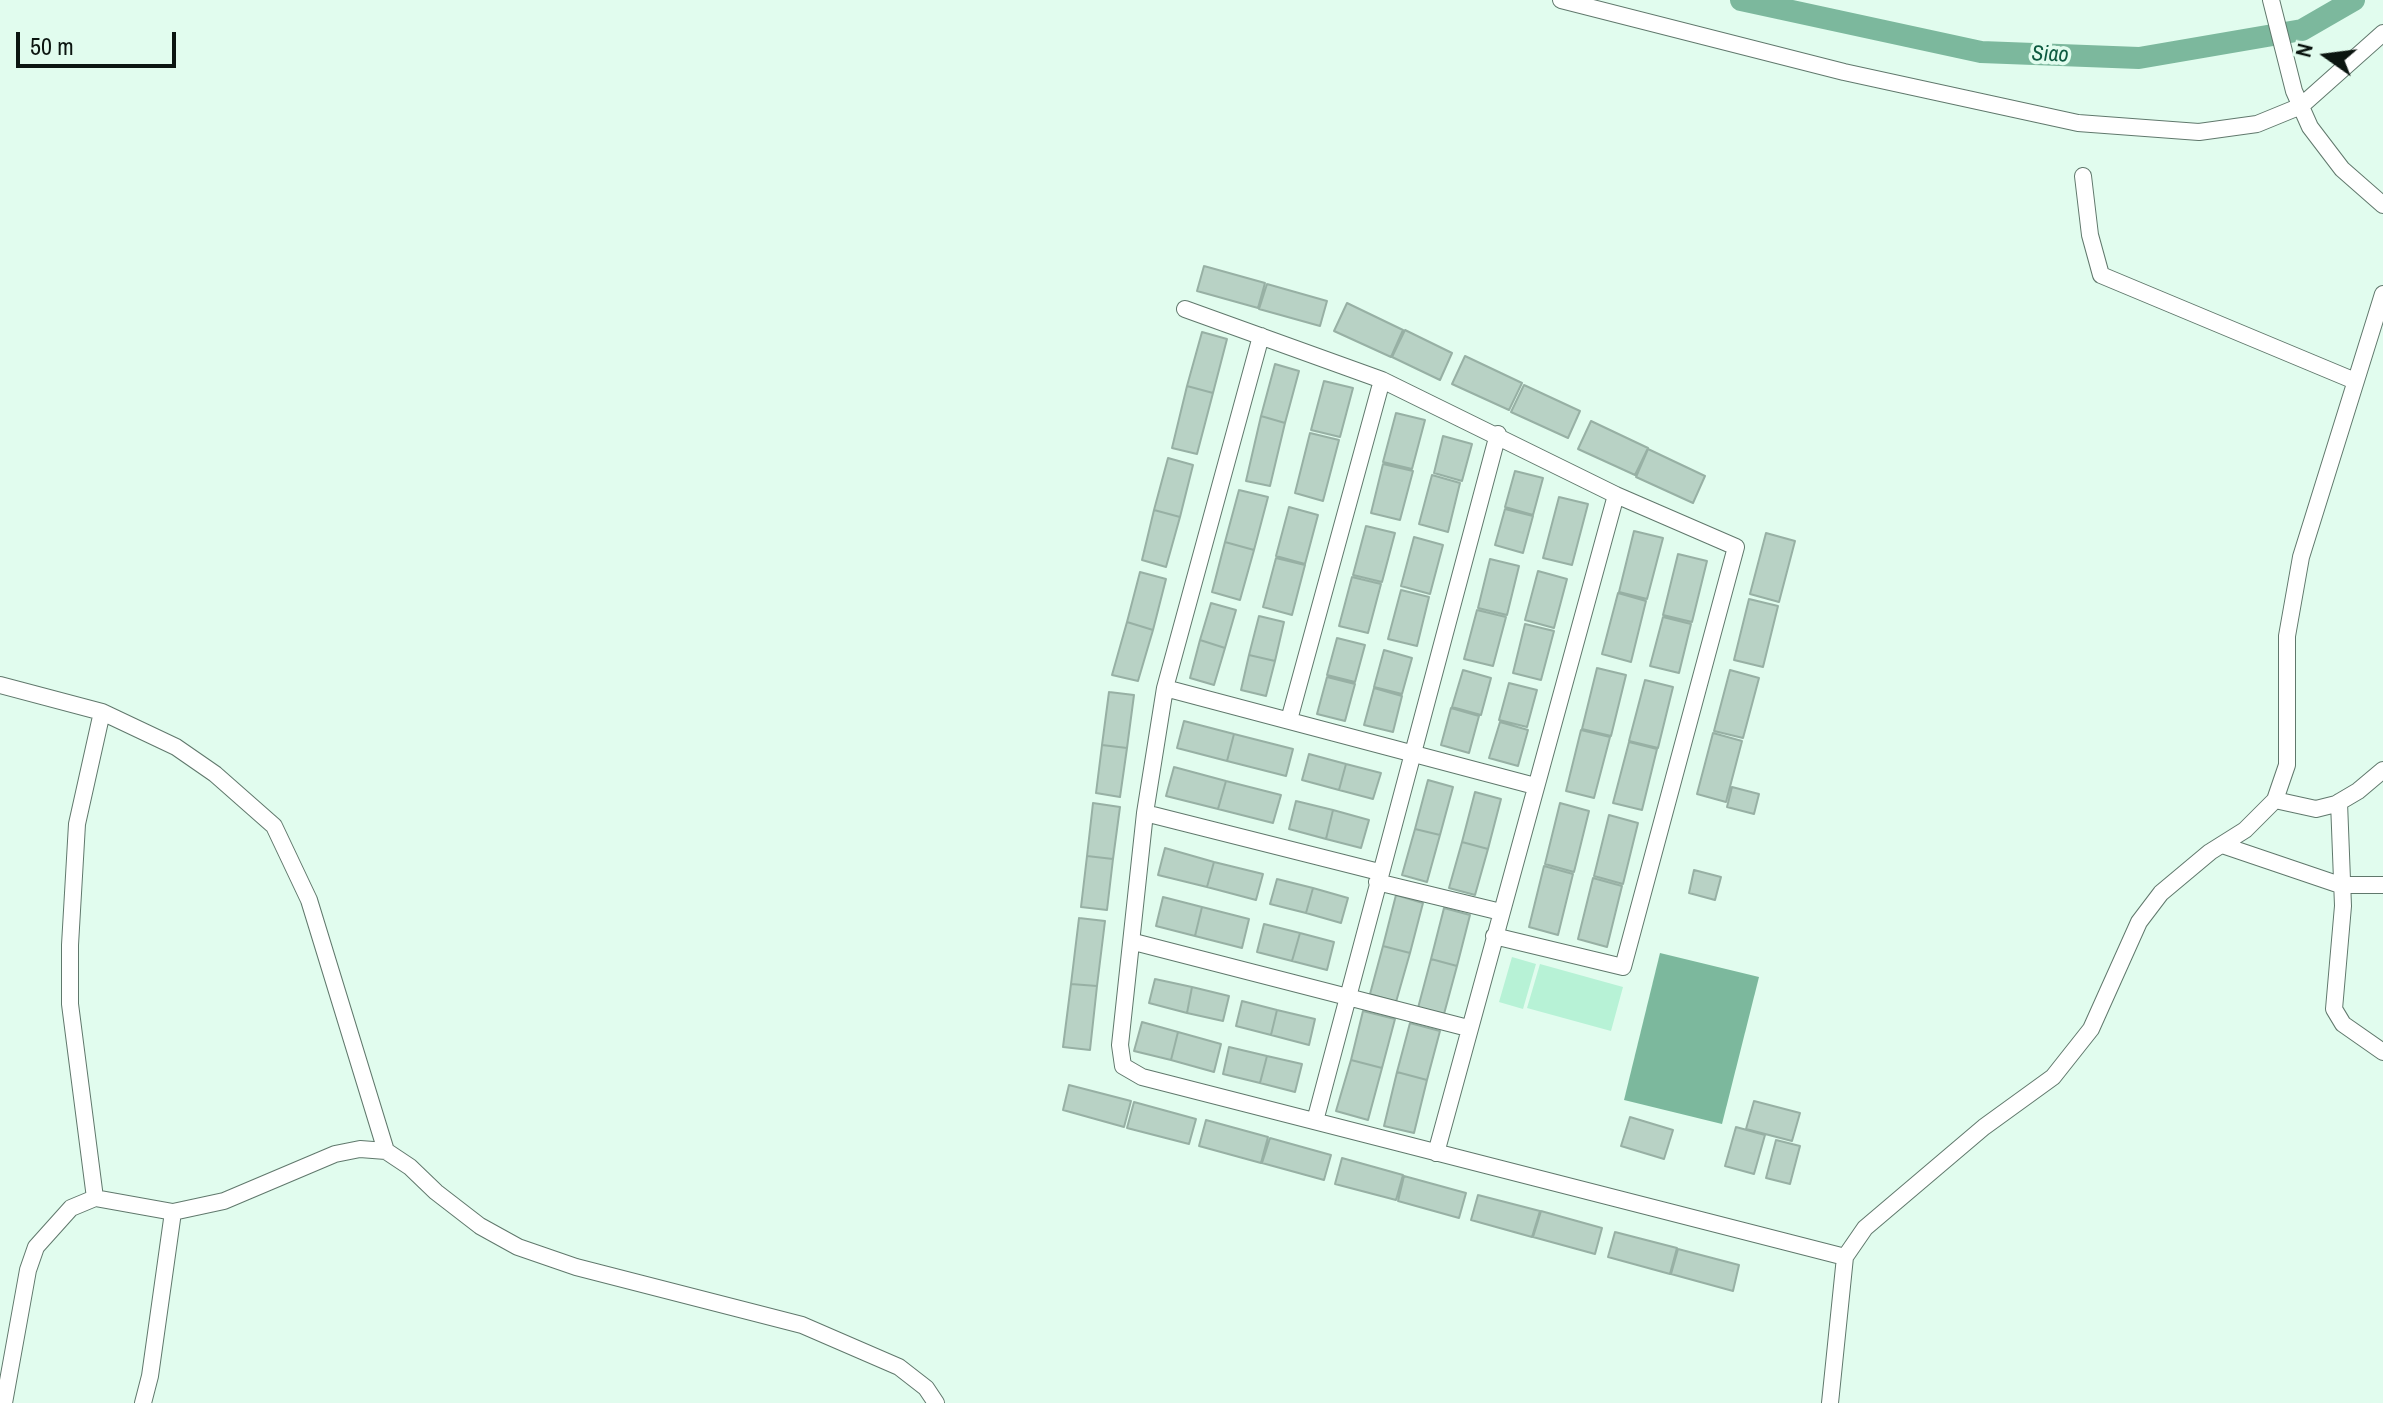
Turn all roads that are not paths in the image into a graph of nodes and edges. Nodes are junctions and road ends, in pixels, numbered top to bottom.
1 (1561, 0) edge
2 (2271, 0) edge
3 (2383, 33) edge
4 (2297, 99) junction
5 (2083, 176) dead end
6 (2383, 205) edge
7 (2383, 294) edge
8 (1185, 309) dead end
9 (1261, 336) junction
10 (1382, 380) junction
11 (2355, 381) junction
12 (1498, 434) junction
13 (1616, 495) junction
14 (0, 685) edge
15 (1165, 688) junction
16 (102, 712) junction
17 (1289, 720) junction
18 (1410, 753) junction
19 (2383, 770) edge
20 (1535, 786) junction
21 (2275, 800) junction
22 (2339, 802) junction
23 (1145, 813) junction
24 (2225, 846) junction
25 (1378, 877) junction
26 (2340, 885) junction
27 (2383, 885) edge
28 (1501, 912) junction
29 (1494, 936) junction
30 (1134, 942) junction
31 (1348, 996) junction
32 (1468, 1028) junction
33 (2383, 1052) edge
34 (1315, 1121) junction
35 (386, 1151) junction
36 (1436, 1153) junction
37 (95, 1198) junction
38 (173, 1212) junction
39 (1845, 1257) junction
40 (5, 1356) edge
41 (4, 1403) edge
42 (143, 1403) edge
43 (936, 1403) edge
44 (1830, 1403) edge

1 - 4 street
2 - 4 street
3 - 4 street
4 - 6 street
5 - 11 street
7 - 11 street
8 - 9 street
9 - 10 street
9 - 15 street
10 - 12 street
10 - 17 street
11 - 21 street
12 - 13 street
12 - 18 street
13 - 20 street
13 - 29 street
14 - 16 street
15 - 17 street
15 - 23 street
16 - 35 street
16 - 37 street
17 - 18 street
18 - 20 street
18 - 25 street
19 - 22 street
20 - 28 street
21 - 22 street
21 - 24 street
22 - 26 street
23 - 25 street
23 - 30 street
24 - 26 street
24 - 39 street
25 - 28 street
25 - 31 street
26 - 27 street
26 - 33 street
28 - 29 street
29 - 32 street
30 - 31 street
30 - 34 street
31 - 32 street
31 - 34 street
32 - 36 street
34 - 36 street
35 - 38 street
35 - 43 street
36 - 39 street
37 - 38 street
37 - 40 street
38 - 42 street
39 - 44 street
40 - 41 street

